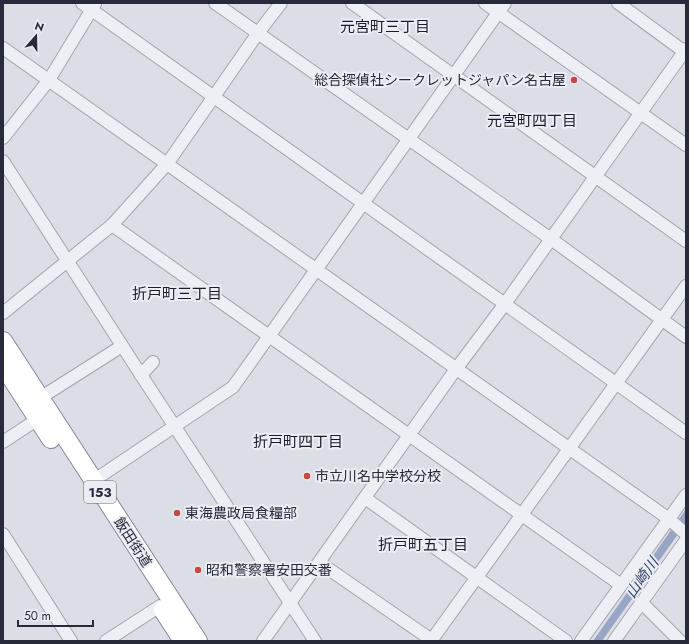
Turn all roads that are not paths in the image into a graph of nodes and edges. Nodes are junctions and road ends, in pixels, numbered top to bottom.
1 (215, 3) edge
2 (281, 3) edge
3 (352, 3) edge
4 (485, 3) edge
5 (618, 3) edge
6 (89, 5) edge
7 (502, 8) edge
8 (258, 34) junction
9 (3, 48) edge
10 (685, 51) edge
11 (454, 74) junction
12 (49, 80) junction
13 (213, 98) junction
14 (640, 113) junction
15 (3, 138) edge
16 (409, 140) junction
17 (686, 145) edge
18 (3, 161) edge
19 (167, 164) junction
20 (596, 176) junction
21 (363, 203) junction
22 (112, 225) junction
23 (551, 239) junction
24 (686, 241) edge
25 (67, 262) junction
26 (316, 270) junction
27 (686, 286) edge
28 (504, 305) junction
29 (3, 313) edge
30 (661, 320) junction
31 (269, 336) junction
32 (686, 337) edge
33 (3, 341) edge
34 (122, 346) junction
35 (153, 362) dead end
36 (3, 365) edge
37 (456, 369) junction
38 (141, 375) junction
39 (615, 383) junction
40 (40, 398) junction
41 (38, 419) junction
42 (174, 427) junction
43 (686, 434) edge
44 (409, 435) junction
45 (3, 442) edge
46 (569, 448) junction
47 (93, 481) junction
48 (686, 495) edge
49 (365, 498) junction
50 (522, 514) junction
51 (669, 519) junction
52 (3, 534) edge
53 (686, 534) edge
54 (686, 540) edge
55 (320, 563) junction
56 (476, 577) junction
57 (621, 585) junction
58 (641, 602) junction
59 (290, 603) junction
60 (160, 606) junction
61 (71, 641) edge
62 (106, 641) edge
63 (183, 641) edge
64 (198, 641) edge
65 (263, 641) edge
66 (315, 641) edge
67 (432, 641) edge
68 (566, 641) edge
69 (581, 641) edge
70 (614, 641) edge
71 (680, 641) edge

1 - 8 street
2 - 8 street
3 - 11 street
4 - 7 street
5 - 10 street
6 - 12 street
6 - 13 street
7 - 11 street
7 - 14 street
8 - 13 street
8 - 16 street
9 - 12 street
10 - 14 street
11 - 16 street
11 - 20 street
12 - 15 street
12 - 19 street
13 - 19 street
13 - 21 street
14 - 17 street
14 - 20 street
16 - 21 street
16 - 23 street
18 - 25 street
19 - 22 street
19 - 26 street
20 - 23 street
20 - 24 street
21 - 26 street
21 - 28 street
22 - 25 street
22 - 31 street
23 - 28 street
23 - 30 street
25 - 29 street
25 - 34 street
26 - 31 street
26 - 37 street
27 - 30 street
28 - 37 street
28 - 39 street
30 - 32 street
30 - 39 street
31 - 42 street
31 - 44 street
33 - 40 highway, 飯田街道 / 153
34 - 38 street
34 - 40 street
35 - 38 street
36 - 41 highway, 飯田街道 / 153
37 - 44 street
37 - 46 street
38 - 42 street
39 - 43 street
39 - 46 street
40 - 47 highway, 飯田街道 / 153
41 - 45 street
41 - 60 highway, 飯田街道 / 153
42 - 47 street
42 - 59 street
44 - 49 street
44 - 50 street
46 - 50 street
46 - 51 street
47 - 64 highway, 飯田街道 / 153
48 - 51 street
49 - 55 street
49 - 56 street
50 - 56 street
50 - 57 street
51 - 53 street
51 - 57 street
52 - 61 street
54 - 58 street
55 - 59 street
55 - 67 street
56 - 67 street
56 - 68 street
57 - 69 street
58 - 70 street
58 - 71 street
59 - 65 street
59 - 66 street
60 - 62 street
60 - 63 highway, 飯田街道 / 153

